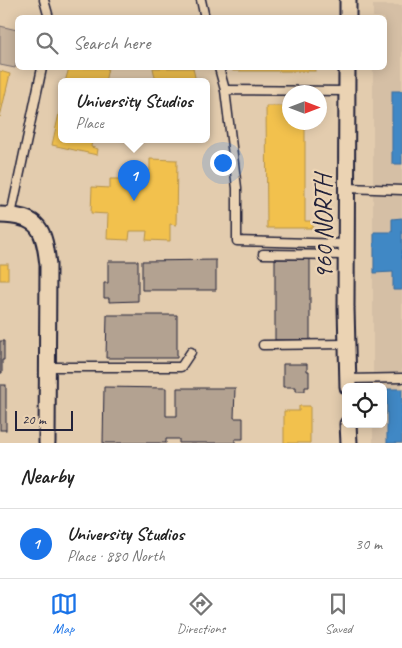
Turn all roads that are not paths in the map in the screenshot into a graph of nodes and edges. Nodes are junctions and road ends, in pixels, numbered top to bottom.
1 (44, 0) edge
2 (201, 0) edge
3 (348, 0) edge
4 (47, 15) edge
5 (204, 15) edge
6 (348, 15) edge
7 (42, 70) edge
8 (219, 70) edge
9 (347, 70) edge
10 (225, 90) junction
11 (347, 91) junction
12 (347, 188) junction
13 (402, 190) edge
14 (6, 215) edge
15 (347, 249) junction
16 (263, 254) dead end
17 (347, 344) junction
18 (264, 345) dead end
19 (191, 352) dead end
20 (47, 367) junction
21 (402, 378) edge
22 (348, 383) edge
23 (348, 428) edge
24 (47, 443) edge
25 (349, 443) edge

1 - 4 lane
2 - 5 lane
3 - 6 street
7 - 14 lane
8 - 10 lane
9 - 11 street, 960 NORTH
10 - 11 lane
10 - 15 lane
11 - 12 street, 960 NORTH
12 - 13 lane
12 - 15 street, 960 NORTH
14 - 20 street
15 - 16 lane
15 - 17 street, 960 NORTH
17 - 18 lane
17 - 22 street, 960 NORTH
19 - 20 lane
20 - 24 street
21 - 22 lane
23 - 25 street

